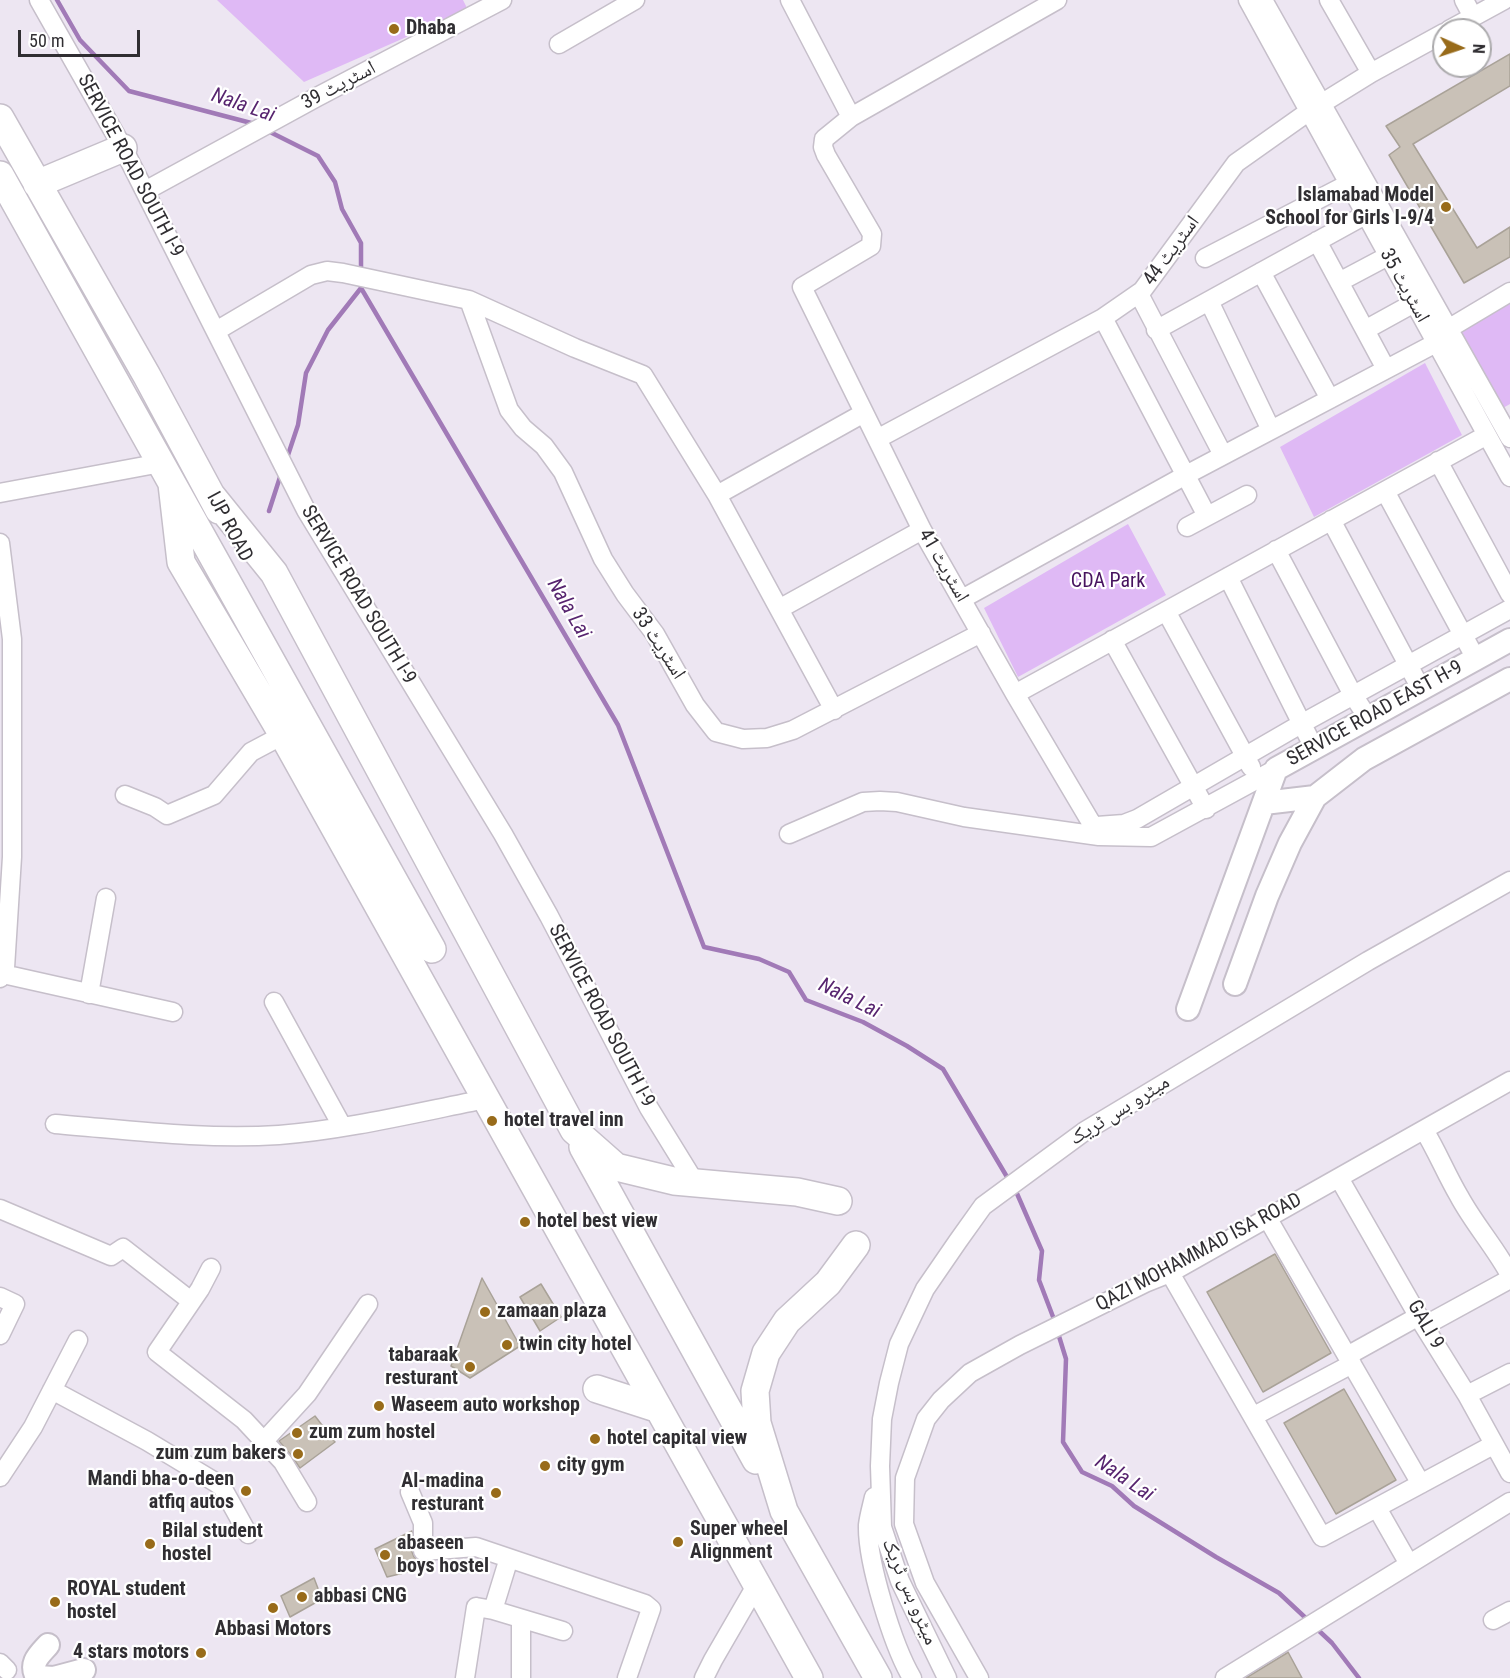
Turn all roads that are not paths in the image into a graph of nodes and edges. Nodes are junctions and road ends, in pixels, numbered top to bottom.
1 (39, 0) edge
2 (502, 0) edge
3 (635, 0) edge
4 (790, 0) edge
5 (1057, 0) edge
6 (1248, 0) edge
7 (1263, 0) edge
8 (1329, 0) edge
9 (1464, 0) edge
10 (1504, 0) edge
11 (480, 5) edge
12 (1473, 17) joint
13 (1432, 40) edge
14 (560, 44) dead end
15 (1371, 73) junction
16 (1315, 108) junction
17 (851, 117) junction
18 (0, 118) edge
19 (123, 148) junction
20 (0, 175) edge
21 (37, 184) junction
22 (1348, 184) junction
23 (145, 191) junction
24 (1365, 215) junction
25 (1317, 241) junction
26 (1388, 256) junction
27 (1205, 258) dead end
28 (1261, 272) junction
29 (1339, 282) junction
30 (1510, 292) edge
31 (1139, 294) junction
32 (469, 300) junction
33 (1209, 301) junction
34 (1414, 303) junction
35 (1103, 318) junction
36 (1156, 330) junction
37 (1365, 330) junction
38 (216, 331) junction
39 (1442, 335) junction
40 (1386, 369) junction
41 (1330, 399) junction
42 (864, 414) junction
43 (1505, 417) edge
44 (1271, 430) junction
45 (1485, 432) junction
46 (1510, 438) edge
47 (877, 439) junction
48 (1223, 455) junction
49 (1438, 461) junction
50 (167, 474) junction
51 (1186, 475) junction
52 (1510, 477) edge
53 (1385, 491) junction
54 (0, 493) edge
55 (211, 495) junction
56 (717, 495) junction
57 (1247, 495) dead end
58 (1207, 516) junction
59 (1330, 520) junction
60 (1187, 527) dead end
61 (922, 530) junction
62 (0, 543) edge
63 (1276, 550) junction
64 (1228, 577) junction
65 (1510, 594) edge
66 (962, 600) junction
67 (779, 609) junction
68 (1510, 609) edge
69 (1166, 611) junction
70 (981, 633) junction
71 (1462, 635) junction
72 (1112, 640) junction
73 (1510, 640) edge
74 (1476, 659) junction
75 (1407, 665) junction
76 (1510, 679) edge
77 (1421, 690) junction
78 (1015, 694) junction
79 (1353, 695) junction
80 (834, 710) junction
81 (1368, 718) junction
82 (1300, 724) junction
83 (283, 735) junction
84 (1314, 748) junction
85 (1245, 756) junction
86 (1267, 774) junction
87 (1192, 786) junction
88 (125, 795) dead end
89 (1315, 797) junction
90 (1264, 803) junction
91 (1206, 809) junction
92 (1096, 831) junction
93 (789, 834) dead end
94 (6, 857) edge
95 (1510, 881) edge
96 (106, 898) dead end
97 (2, 976) edge
98 (1235, 984) dead end
99 (89, 994) junction
100 (274, 1002) dead end
101 (1188, 1009) dead end
102 (173, 1012) dead end
103 (1510, 1081) edge
104 (486, 1099) junction
105 (55, 1124) dead end
106 (342, 1126) junction
107 (574, 1130) junction
108 (1424, 1130) junction
109 (1339, 1178) junction
110 (694, 1181) junction
111 (838, 1202) dead end
112 (0, 1209) edge
113 (1269, 1219) junction
114 (856, 1245) dead end
115 (211, 1268) dead end
116 (1170, 1272) junction
117 (1510, 1275) edge
118 (1510, 1279) edge
119 (0, 1297) edge
120 (191, 1301) junction
121 (368, 1304) dead end
122 (1422, 1321) junction
123 (0, 1335) edge
124 (78, 1340) dead end
125 (1350, 1360) junction
126 (1510, 1373) edge
127 (597, 1389) dead end
128 (52, 1390) junction
129 (1467, 1395) junction
130 (659, 1409) junction
131 (1254, 1416) junction
132 (264, 1441) junction
133 (1493, 1445) junction
134 (880, 1466) junction
135 (1510, 1473) edge
136 (0, 1478) edge
137 (1421, 1484) junction
138 (410, 1492) dead end
139 (307, 1502) dead end
140 (1510, 1502) edge
141 (1377, 1508) junction
142 (784, 1511) junction
143 (248, 1534) dead end
144 (509, 1558) junction
145 (1409, 1564) junction
146 (757, 1584) junction
147 (493, 1610) junction
148 (1510, 1611) edge
149 (521, 1619) junction
150 (1493, 1620) dead end
151 (563, 1631) dead end
152 (48, 1645) dead end
153 (84, 1670) dead end
154 (54, 1678) edge
155 (465, 1678) edge
156 (521, 1678) edge
157 (627, 1678) edge
158 (704, 1678) edge
159 (809, 1678) edge
160 (878, 1678) edge
161 (912, 1678) edge
162 (947, 1678) edge
163 (979, 1678) edge
164 (1225, 1678) edge

1 - 19 street, SERVICE ROAD SOUTH I-9
2 - 11 street, اسٹریٹ 39
3 - 14 street
4 - 17 street
5 - 17 street
6 - 16 street, اسٹریٹ 35
7 - 16 street
8 - 15 street
9 - 12 street
10 - 12 street
11 - 23 street, اسٹریٹ 39
13 - 15 street, اسٹریٹ 44
15 - 16 street, اسٹریٹ 44
16 - 22 street, اسٹریٹ 35
16 - 31 street, اسٹریٹ 44
16 - 39 street
17 - 42 street, اسٹریٹ 41
18 - 21 highway, IJP ROAD
19 - 21 highway
19 - 23 street, SERVICE ROAD SOUTH I-9
20 - 50 highway, IJP ROAD
21 - 55 highway, IJP ROAD
22 - 24 street, اسٹریٹ 35
22 - 27 street
23 - 38 street, SERVICE ROAD SOUTH I-9
24 - 25 street
24 - 26 street, اسٹریٹ 35
25 - 28 street
25 - 29 street
26 - 29 street
26 - 34 street, اسٹریٹ 35
28 - 33 street
28 - 41 street
29 - 37 street
30 - 39 street
31 - 35 street, اسٹریٹ 44
31 - 36 street
32 - 38 street
32 - 56 street
32 - 80 street, اسٹریٹ 33
33 - 36 street
33 - 44 street
34 - 37 street
34 - 39 street, اسٹریٹ 35
35 - 47 street, اسٹریٹ 44
35 - 51 street
36 - 48 street
37 - 40 street
38 - 110 street, SERVICE ROAD SOUTH I-9
39 - 40 street
39 - 43 street
39 - 45 street, اسٹریٹ 35
40 - 41 street
41 - 44 street
42 - 47 street, اسٹریٹ 41
42 - 56 street
43 - 45 street
43 - 46 street
44 - 48 street
45 - 49 street
45 - 52 street, اسٹریٹ 35
47 - 61 street, اسٹریٹ 41
48 - 51 street
49 - 53 street
49 - 65 street
50 - 54 street
50 - 55 highway, IJP ROAD
50 - 83 highway
51 - 58 street
51 - 66 street
53 - 59 street
53 - 71 street
55 - 107 highway
56 - 67 street
57 - 58 street
58 - 60 street
59 - 63 street
59 - 75 street
61 - 66 street, اسٹریٹ 41
61 - 67 street
62 - 94 street
63 - 64 street
63 - 79 street
64 - 69 street
64 - 82 street
66 - 70 street, اسٹریٹ 41
67 - 80 street
68 - 71 street
69 - 72 street
69 - 85 street
70 - 78 street, اسٹریٹ 41
70 - 80 street, اسٹریٹ 33
71 - 74 street
71 - 75 street
72 - 78 street
72 - 87 street
73 - 74 main road, SERVICE ROAD EAST H-9
74 - 77 main road, SERVICE ROAD EAST H-9
75 - 77 street
75 - 79 street
76 - 89 main road, SERVICE ROAD EAST H-9
77 - 81 main road, SERVICE ROAD EAST H-9
78 - 92 street, اسٹریٹ 41
79 - 81 street
79 - 82 street
81 - 84 main road, SERVICE ROAD EAST H-9
82 - 84 street
82 - 85 street
83 - 88 street
83 - 104 highway
84 - 86 main road, SERVICE ROAD EAST H-9
85 - 86 street
85 - 87 street
86 - 90 main road, SERVICE ROAD EAST H-9
86 - 91 street
87 - 91 street
87 - 92 street
89 - 90 main road
89 - 98 main road, SERVICE ROAD EAST H-9
90 - 101 main road, SERVICE ROAD EAST H-9
91 - 92 street
92 - 93 street
94 - 97 street
95 - 134 street, میٹرو بس ٹریک
96 - 99 street
97 - 99 street
99 - 102 street
100 - 106 street
103 - 108 street, QAZI MOHAMMAD ISA ROAD
104 - 106 street
104 - 130 highway
105 - 106 street
107 - 110 highway
107 - 142 highway
108 - 109 street, QAZI MOHAMMAD ISA ROAD
108 - 117 street
109 - 113 street, QAZI MOHAMMAD ISA ROAD
109 - 122 street, GALI 9
110 - 111 highway
112 - 120 street
113 - 116 street, QAZI MOHAMMAD ISA ROAD
113 - 125 street
114 - 142 highway
115 - 120 street
116 - 131 street
116 - 163 street, QAZI MOHAMMAD ISA ROAD
118 - 122 street
119 - 123 street
120 - 132 street
121 - 132 street
122 - 125 street
122 - 129 street, GALI 9
124 - 128 street
125 - 131 street
125 - 137 street
126 - 129 street
127 - 130 highway
128 - 136 street
128 - 143 street
129 - 133 street, GALI 9
130 - 146 highway
131 - 141 street
132 - 139 street
133 - 135 street, GALI 9
133 - 137 street
134 - 161 street, میٹرو بس ٹریک
134 - 162 street, میٹرو بس ٹریک
137 - 141 street
138 - 144 street
140 - 145 street
141 - 145 street
142 - 160 highway
144 - 147 street
144 - 157 street
145 - 164 street
146 - 158 street
146 - 159 highway
147 - 149 street
147 - 155 street
148 - 150 street
149 - 151 street
149 - 156 street
152 - 154 main road
153 - 154 main road

